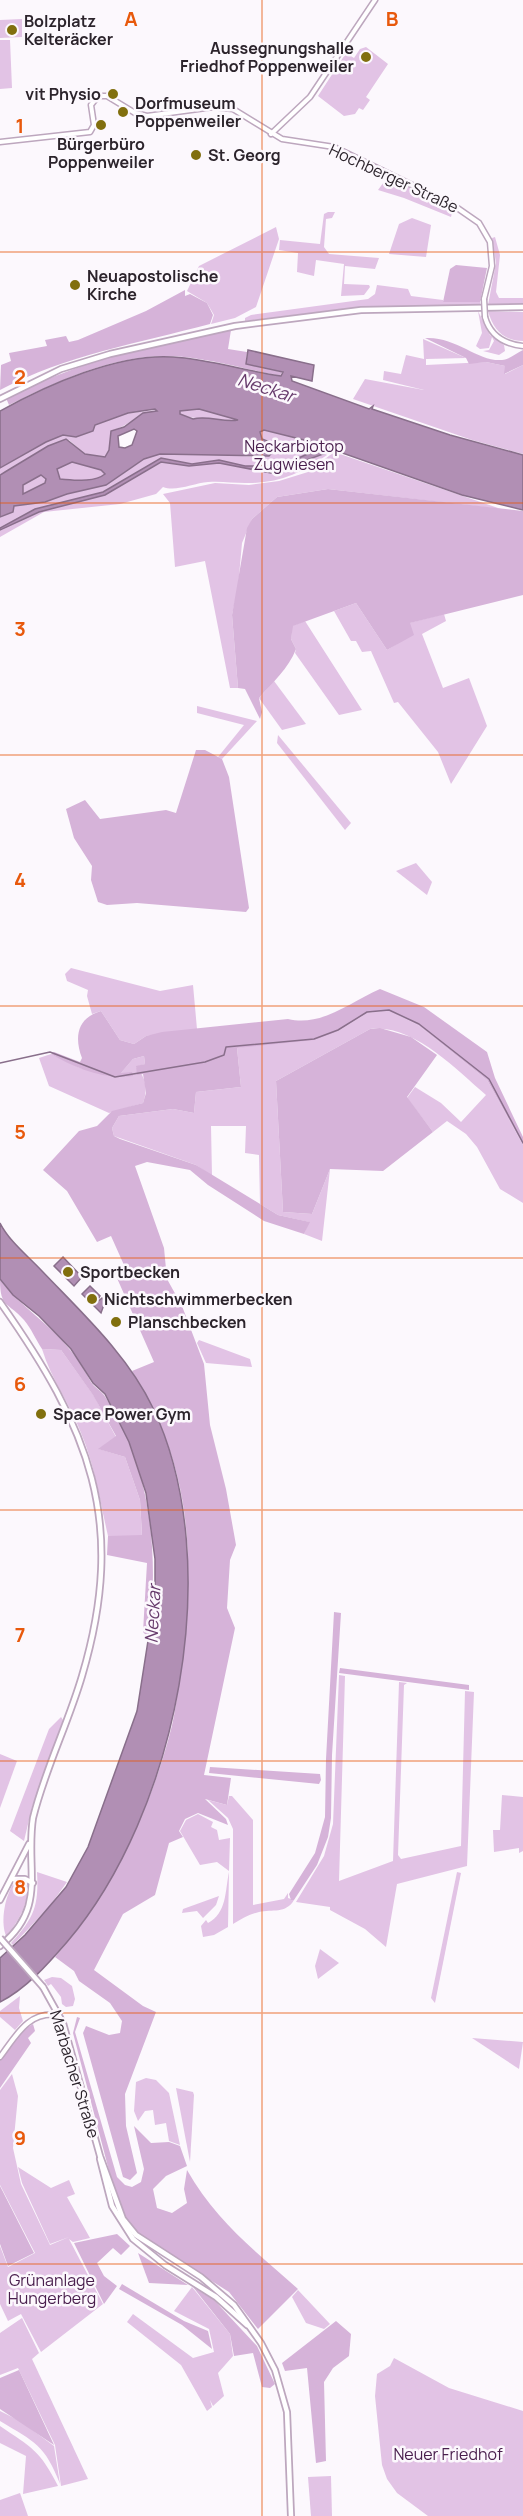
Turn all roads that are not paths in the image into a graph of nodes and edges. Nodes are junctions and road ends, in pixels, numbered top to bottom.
1 (375, 0) edge
2 (271, 134) junction
3 (0, 142) edge
4 (523, 308) edge
5 (523, 346) edge
6 (0, 399) edge
7 (0, 1302) edge
8 (30, 1842) junction
9 (12, 1879) junction
10 (33, 1883) junction
11 (0, 1900) edge
12 (0, 1938) edge
13 (0, 1946) edge
14 (54, 2002) junction
15 (48, 2014) junction
16 (60, 2016) junction
17 (0, 2057) edge
18 (100, 2156) junction
19 (153, 2247) junction
20 (147, 2252) junction
21 (193, 2272) junction
22 (187, 2278) junction
23 (250, 2327) junction
24 (291, 2516) edge

1 - 2 street
2 - 3 street, Hochberger Straße
2 - 5 street, Hochberger Straße, bridge
4 - 6 main road
7 - 8 main road
8 - 9 main road
8 - 10 main road
9 - 10 main road
9 - 11 main road
10 - 13 main road
12 - 14 main road, Marbacher Straße, bridge
14 - 15 street
14 - 16 main road, Marbacher Straße
15 - 16 street
15 - 17 street
16 - 18 main road, Marbacher Straße
18 - 19 main road, Marbacher Straße
18 - 20 main road, Marbacher Straße
19 - 20 main road
19 - 21 main road, Marbacher Straße
20 - 22 main road, Marbacher Straße
21 - 22 main road
21 - 23 main road, Marbacher Straße
22 - 23 main road, Marbacher Straße
23 - 24 main road, Marbacher Straße

